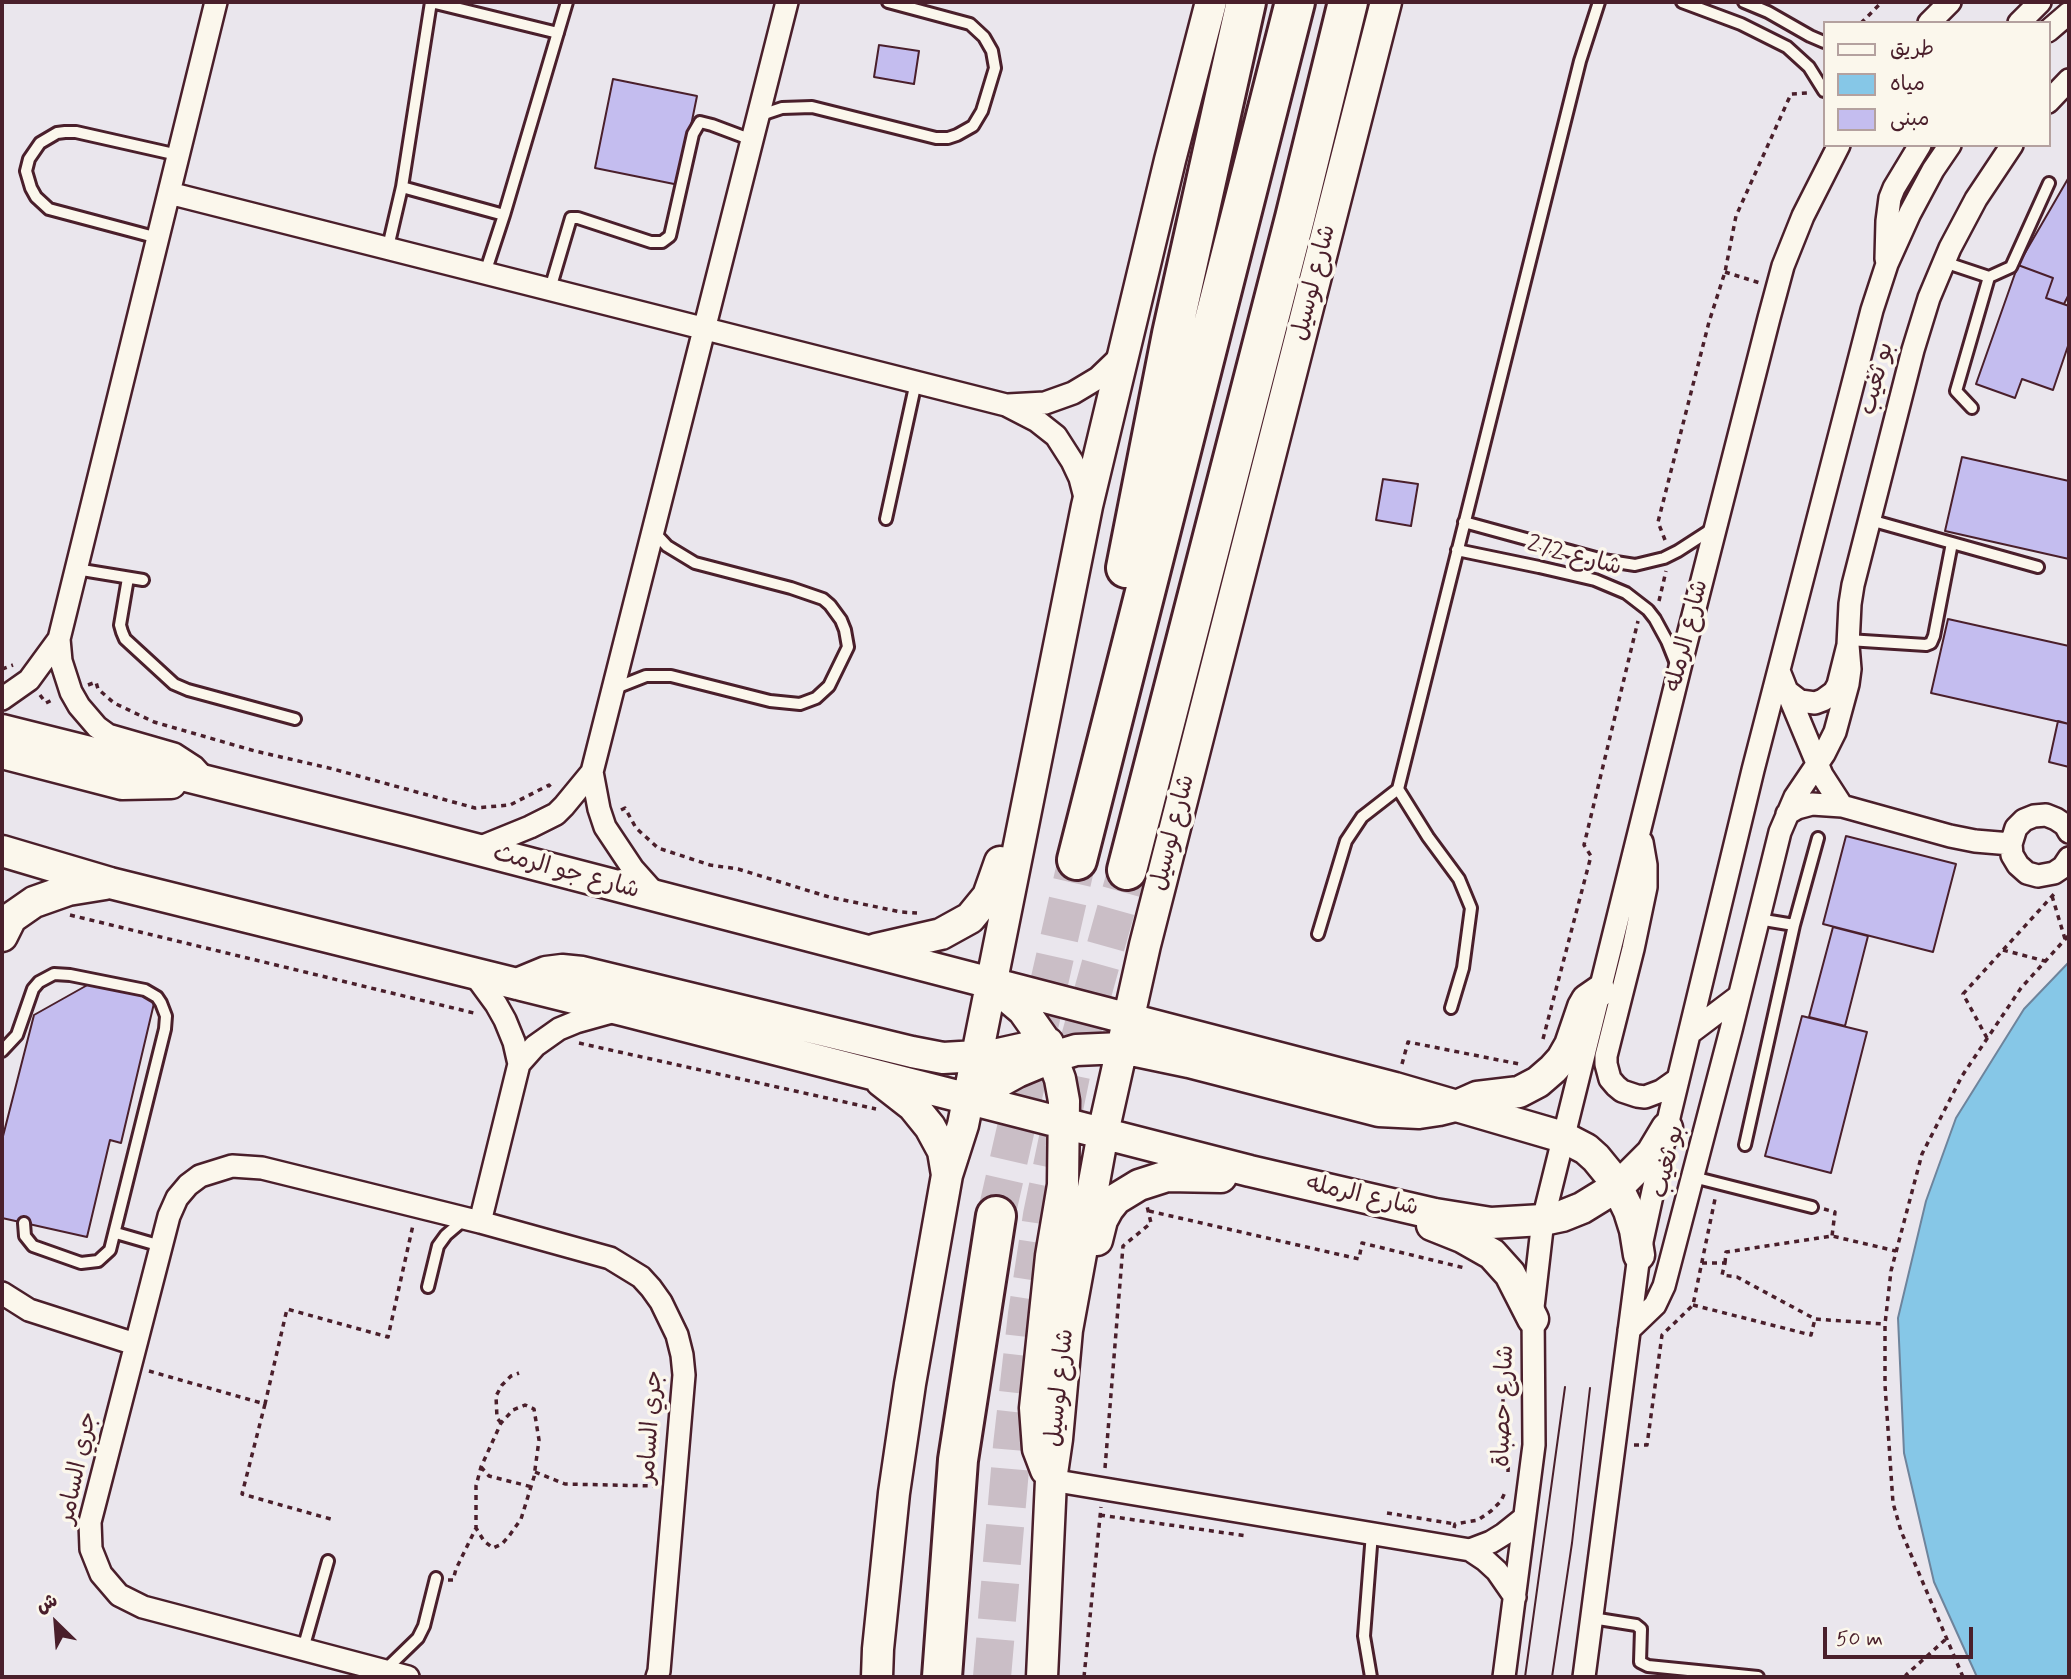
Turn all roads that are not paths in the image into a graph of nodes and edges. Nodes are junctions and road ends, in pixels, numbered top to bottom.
1 (216, 2) edge
2 (431, 2) edge
3 (567, 2) edge
4 (787, 2) edge
5 (888, 2) edge
6 (1211, 2) edge
7 (1246, 2) edge
8 (1295, 2) edge
9 (1348, 2) edge
10 (1386, 2) edge
11 (1599, 2) edge
12 (1682, 2) edge
13 (1744, 2) edge
14 (1950, 2) edge
15 (2040, 2) edge
16 (2069, 13) edge
17 (1931, 21) edge
18 (2021, 21) edge
19 (2050, 30) edge
20 (558, 33) junction
21 (1822, 41) edge
22 (2069, 79) edge
23 (1822, 88) edge
24 (2050, 100) edge
25 (758, 116) junction
26 (752, 140) junction
27 (1837, 147) edge
28 (1919, 147) edge
29 (1949, 147) edge
30 (2011, 147) edge
31 (178, 155) junction
32 (2049, 183) dead end
33 (402, 187) junction
34 (169, 192) junction
35 (504, 215) junction
36 (158, 238) junction
37 (388, 247) junction
38 (1944, 262) junction
39 (1887, 264) junction
40 (485, 273) junction
41 (1989, 278) junction
42 (550, 289) junction
43 (704, 328) junction
44 (1123, 354) junction
45 (916, 382) junction
46 (1006, 405) junction
47 (1972, 408) dead end
48 (1087, 506) junction
49 (886, 519) dead end
50 (1870, 520) junction
51 (1464, 522) junction
52 (1717, 524) junction
53 (653, 531) junction
54 (1952, 543) junction
55 (1457, 550) junction
56 (2038, 567) dead end
57 (76, 569) junction
58 (128, 578) junction
59 (143, 580) dead end
60 (59, 639) junction
61 (1848, 642) junction
62 (1679, 671) junction
63 (1121, 681) junction
64 (1783, 681) junction
65 (613, 690) junction
66 (2, 699) edge
67 (295, 719) dead end
68 (2, 730) edge
69 (2, 754) edge
70 (1817, 765) junction
71 (592, 772) junction
72 (206, 781) junction
73 (1398, 789) junction
74 (1027, 805) junction
75 (1842, 806) junction
76 (1787, 814) junction
77 (2069, 832) edge
78 (1639, 833) junction
79 (1818, 838) dead end
80 (2011, 845) junction
81 (476, 849) junction
82 (2, 850) edge
83 (2069, 858) edge
84 (1077, 860) tunnel mouth
85 (1127, 870) tunnel mouth
86 (110, 883) junction
87 (658, 897) junction
88 (1758, 919) junction
89 (1794, 925) junction
90 (1318, 934) dead end
91 (2, 936) edge
92 (867, 951) junction
93 (474, 974) junction
94 (517, 984) junction
95 (990, 984) junction
96 (1600, 990) junction
97 (1739, 996) junction
98 (1451, 1008) dead end
99 (620, 1010) junction
100 (1128, 1019) junction
101 (1690, 1033) junction
102 (1122, 1048) junction
103 (1050, 1050) junction
104 (2, 1051) edge
105 (976, 1057) junction
106 (519, 1064) junction
107 (869, 1074) junction
108 (1678, 1079) junction
109 (968, 1099) junction
110 (1459, 1105) junction
111 (1065, 1124) junction
112 (1667, 1128) junction
113 (1103, 1133) junction
114 (1563, 1137) junction
115 (1745, 1145) dead end
116 (1250, 1171) junction
117 (947, 1175) junction
118 (1693, 1177) junction
119 (1618, 1187) junction
120 (1402, 1207) junction
121 (1812, 1207) road end
122 (996, 1216) tunnel mouth
123 (473, 1220) junction
124 (1543, 1220) junction
125 (24, 1223) dead end
126 (116, 1233) junction
127 (161, 1246) junction
128 (1639, 1255) junction
129 (428, 1287) dead end
130 (2, 1293) edge
131 (1072, 1301) junction
132 (29, 1310) junction
133 (2, 1312) edge
134 (1533, 1319) junction
135 (1629, 1331) junction
136 (135, 1344) junction
137 (1051, 1480) junction
138 (1524, 1518) junction
139 (1372, 1533) junction
140 (1460, 1548) junction
141 (328, 1562) dead end
142 (436, 1578) road end
143 (1515, 1597) junction
144 (1592, 1618) junction
145 (303, 1649) junction
146 (360, 1671) edge
147 (384, 1671) junction
148 (408, 1677) edge
149 (657, 1677) edge
150 (877, 1677) edge
151 (942, 1677) edge
152 (1042, 1677) edge
153 (1371, 1677) edge
154 (1504, 1677) edge
155 (1584, 1677) edge
156 (1758, 1677) edge

1 - 31 street
2 - 20 lane
2 - 33 lane
3 - 20 lane
4 - 25 street
5 - 25 lane
6 - 44 main road
7 - 63 highway
8 - 63 highway
9 - 85 highway, شارع لوسيل
10 - 100 main road, شارع لوسيل
11 - 51 lane
12 - 23 lane
13 - 21 lane
14 - 17 street
15 - 18 street
16 - 19 street
20 - 35 lane
22 - 24 street
25 - 26 street
26 - 42 lane
26 - 43 street
27 - 52 street, شارع الرمله
28 - 39 street
29 - 39 street, شارع الرمله
30 - 38 street, بو ثغيب
31 - 34 street
31 - 36 lane
32 - 41 lane
33 - 35 lane
33 - 37 lane
34 - 36 street
34 - 37 street
35 - 40 lane
36 - 57 street
37 - 40 street
38 - 41 lane
38 - 50 street, بو ثغيب
39 - 64 street, شارع الرمله
40 - 42 street
41 - 47 lane
42 - 43 street
43 - 45 street
43 - 53 street
44 - 46 street
44 - 48 main road
45 - 46 street
45 - 49 lane
46 - 48 street
48 - 74 main road
50 - 54 lane
50 - 61 street, بو ثغيب
51 - 52 lane, شارع 272
51 - 55 lane
52 - 62 street, شارع الرمله
53 - 65 street
53 - 65 lane
54 - 56 lane
54 - 61 lane
55 - 62 lane, شارع 272
55 - 73 lane
57 - 58 lane
57 - 60 street
58 - 59 lane
58 - 67 lane
60 - 66 street
60 - 72 street
61 - 64 street, بو ثغيب
61 - 70 street, بو ثغيب
62 - 78 street, شارع الرمله
63 - 84 highway
64 - 70 street
64 - 101 street, شارع الرمله
65 - 71 street
68 - 72 main road, شارع جو الرمث
69 - 72 main road
70 - 75 street
70 - 76 street, بو ثغيب
71 - 81 street
71 - 87 street
72 - 81 main road, شارع جو الرمث
73 - 90 lane
73 - 98 lane
74 - 92 main road
74 - 95 main road
75 - 76 street
75 - 80 street
76 - 88 street, بو ثغيب
77 - 80 street
78 - 96 street, شارع الرمله
78 - 108 street, بو ثغيب
79 - 89 lane
80 - 83 street
81 - 87 main road, شارع جو الرمث
82 - 86 main road
86 - 91 main road
86 - 93 main road
87 - 92 main road, شارع جو الرمث
88 - 89 lane
88 - 97 street, بو ثغيب
89 - 115 lane
92 - 95 main road, شارع جو الرمث
93 - 94 main road
93 - 106 street
94 - 99 main road
94 - 105 main road
95 - 100 main road, شارع جو الرمث
95 - 103 main road
95 - 105 main road
96 - 110 main road
96 - 114 street, شارع الرمله
97 - 101 street
97 - 118 street, بو ثغيب
99 - 106 street
99 - 107 main road
100 - 102 main road, شارع لوسيل
100 - 103 main road
100 - 110 main road
101 - 108 street, شارع الرمله
102 - 103 main road
102 - 110 main road
102 - 113 main road, شارع لوسيل
103 - 105 main road
103 - 109 main road
103 - 111 main road
104 - 126 lane
105 - 109 main road
106 - 123 street
107 - 109 main road
107 - 117 main road
108 - 112 street, شارع الرمله
109 - 111 main road
109 - 117 main road
110 - 114 main road
111 - 113 main road
111 - 137 main road
112 - 119 main road, شارع الرمله
112 - 128 street, شارع الرمله
113 - 116 main road, شارع الرمله
113 - 131 main road, شارع لوسيل
114 - 119 main road
114 - 124 street, شارع حصباة
116 - 120 main road, شارع الرمله
116 - 131 main road
117 - 150 main road
118 - 121 lane
118 - 135 street, بو ثغيب
119 - 124 main road, شارع الرمله
119 - 128 main road
120 - 124 main road, شارع الرمله
120 - 134 main road
122 - 151 highway
123 - 127 street, جري السامر
123 - 129 lane
123 - 149 street, جري السامر
124 - 134 street, شارع حصباة
125 - 126 lane
126 - 127 lane
127 - 136 street, جري السامر
128 - 135 street
130 - 132 street
131 - 137 main road, شارع لوسيل
132 - 133 street
132 - 136 street
134 - 138 street, شارع حصباة
135 - 144 street
136 - 145 street, جري السامر
137 - 139 street
137 - 152 main road, شارع لوسيل
138 - 140 street
138 - 143 street, شارع حصباة
139 - 140 street
139 - 153 lane
140 - 143 street
141 - 145 lane
142 - 147 lane
143 - 154 street, شارع حصباة
144 - 155 street
144 - 156 lane
145 - 146 street, جري السامر
146 - 147 street, جري السامر
147 - 148 street, جري السامر

